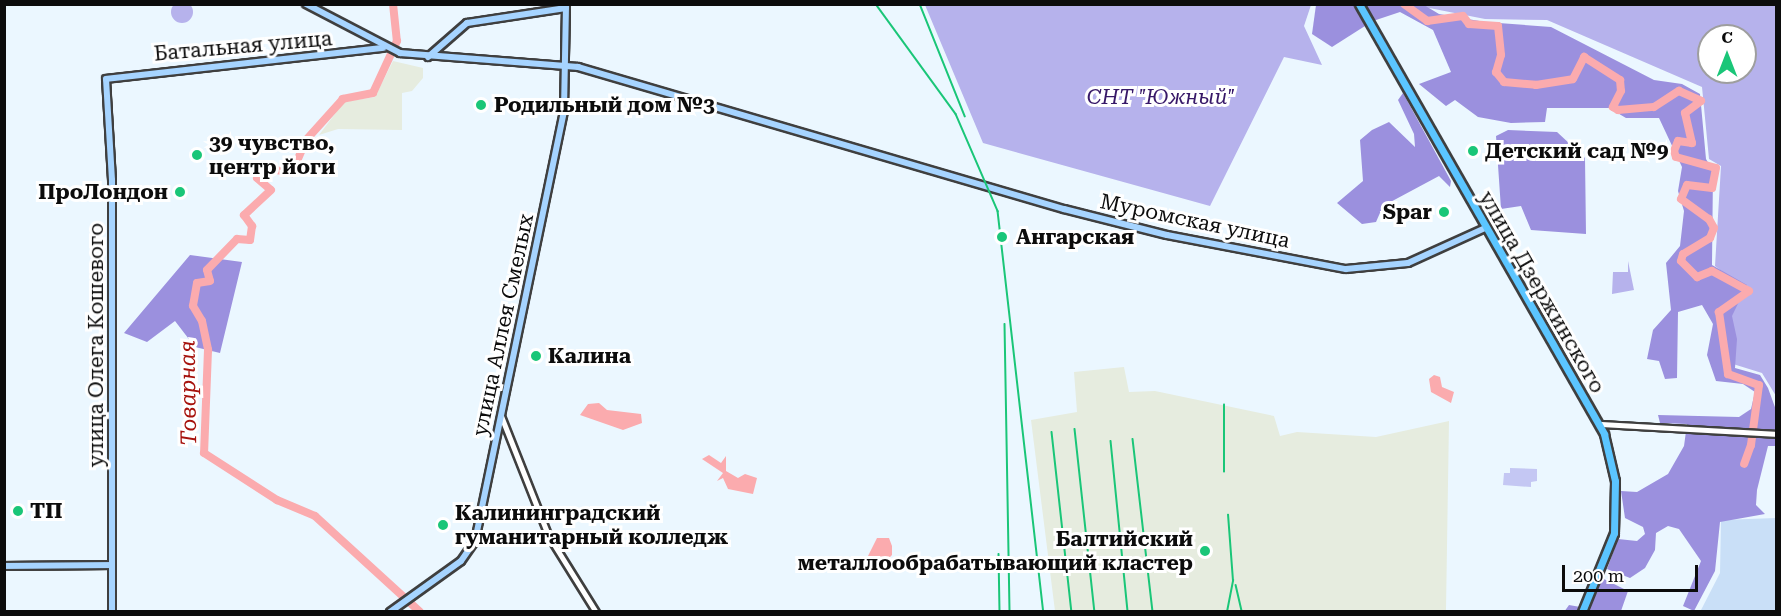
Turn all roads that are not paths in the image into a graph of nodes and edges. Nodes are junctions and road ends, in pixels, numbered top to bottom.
1 (306, 4) edge
2 (1359, 4) edge
3 (566, 6) edge
4 (365, 38) junction
5 (386, 49) junction
6 (440, 51) junction
7 (361, 52) junction
8 (427, 57) junction
9 (445, 58) junction
10 (566, 67) junction
11 (106, 79) joint
12 (1485, 228) junction
13 (501, 416) junction
14 (1599, 424) junction
15 (1776, 435) edge
16 (112, 565) junction
17 (4, 566) edge
18 (112, 612) edge
19 (390, 612) edge
20 (596, 612) edge
21 (1582, 612) edge

1 - 4 main road
2 - 12 main road, улица Дзержинского
3 - 6 main road
3 - 10 main road, улица Аллея Смелых
4 - 5 main road
4 - 7 main road
5 - 7 main road, Батальная улица
5 - 8 main road
6 - 8 main road
6 - 9 main road
7 - 11 main road, Батальная улица
8 - 9 main road
9 - 10 main road
10 - 12 main road, Муромская улица
10 - 13 main road, улица Аллея Смелых
11 - 16 main road, улица Олега Кошевого
12 - 14 main road, улица Дзержинского
13 - 19 main road, улица Аллея Смелых
13 - 20 street
14 - 15 street
14 - 21 main road, улица Дзержинского
16 - 17 main road
16 - 18 main road, улица Олега Кошевого

